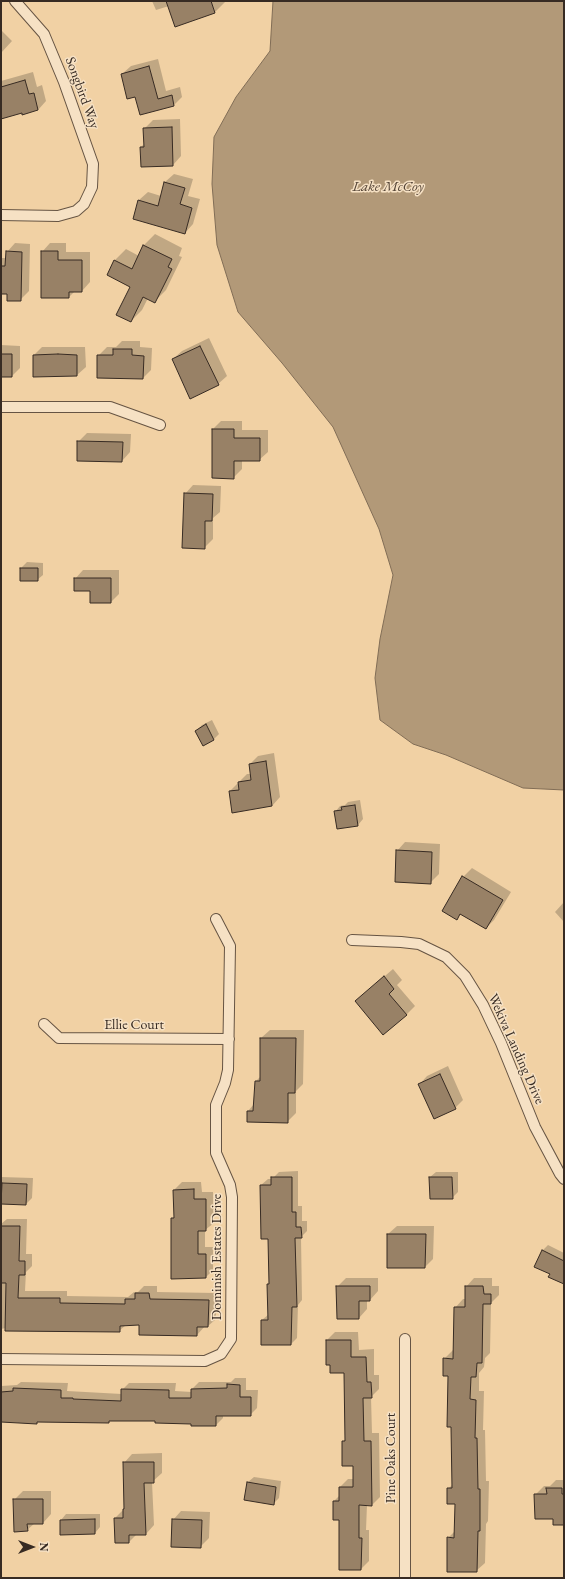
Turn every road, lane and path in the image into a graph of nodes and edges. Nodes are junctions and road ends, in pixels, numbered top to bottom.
1 (15, 1) edge
2 (1, 215) edge
3 (1, 407) edge
4 (160, 425) dead end
5 (216, 919) dead end
6 (352, 940) dead end
7 (44, 1024) dead end
8 (229, 1039) junction
9 (564, 1179) edge
10 (405, 1338) dead end
11 (1, 1359) edge
12 (405, 1578) edge

1 - 2 street, Songbird Way
3 - 4 street
5 - 8 street, Dominish Estates Drive
6 - 9 street, Wekiva Landing Drive
7 - 8 street, Ellie Court
8 - 11 street, Dominish Estates Drive
10 - 12 street, Pine Oaks Court

